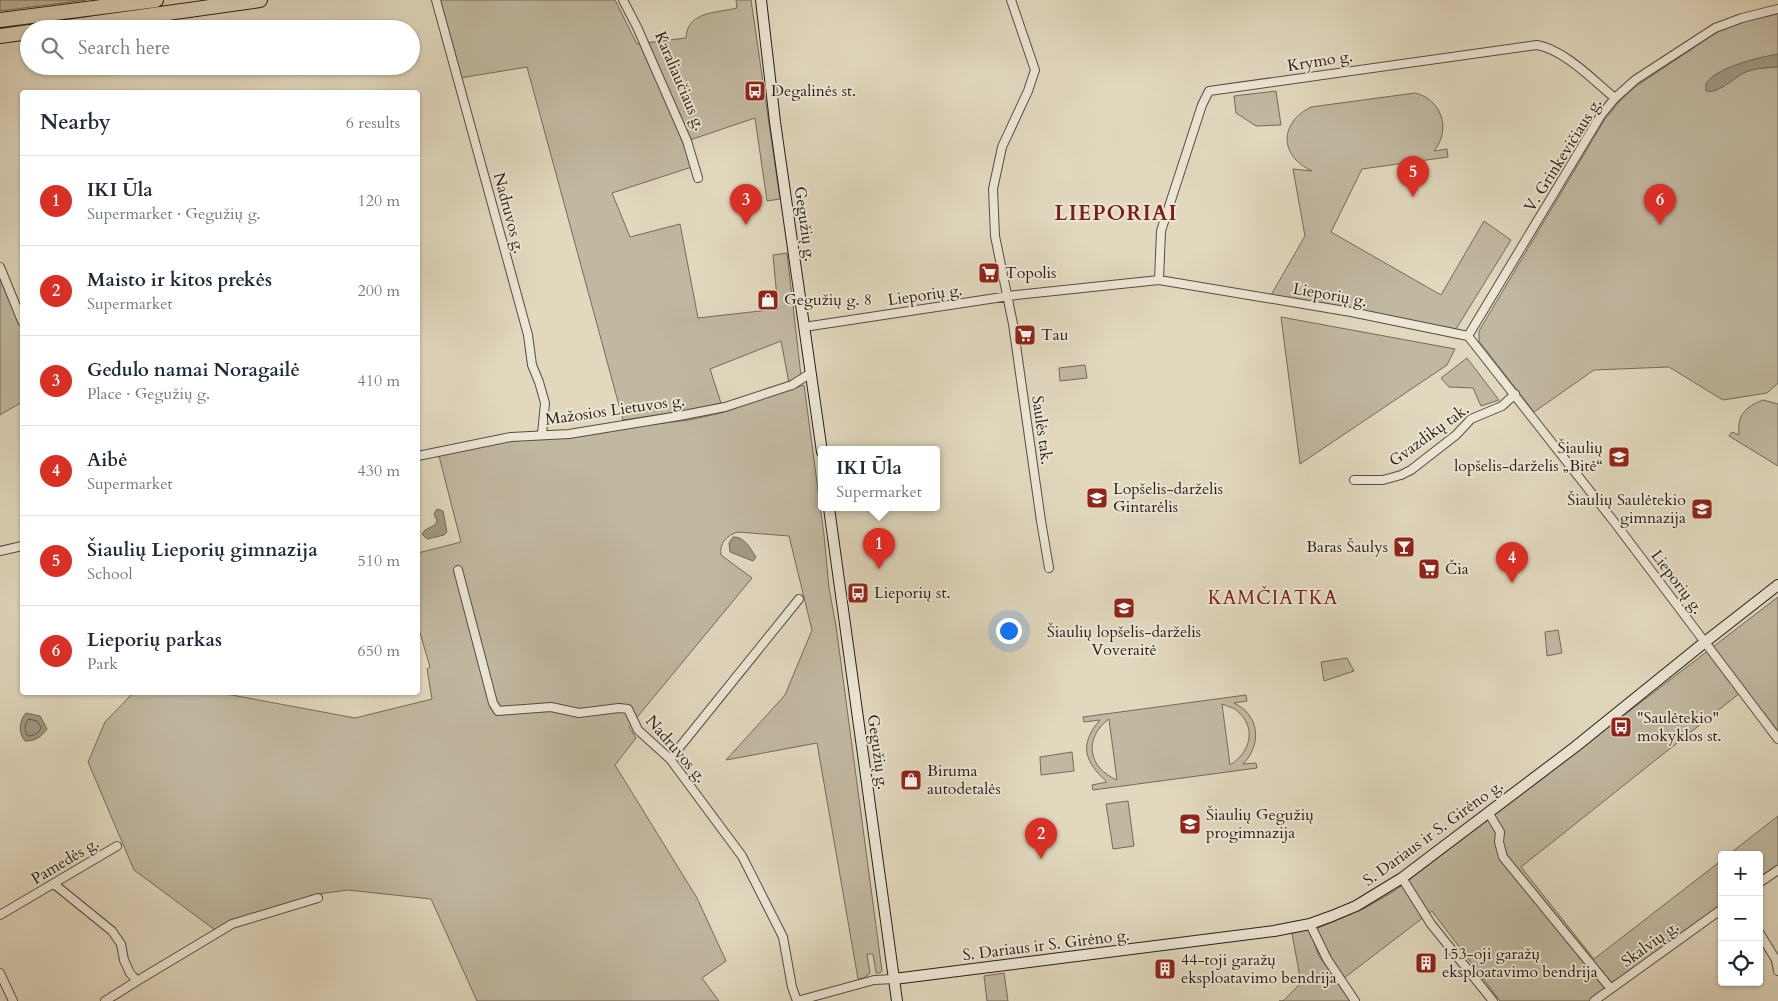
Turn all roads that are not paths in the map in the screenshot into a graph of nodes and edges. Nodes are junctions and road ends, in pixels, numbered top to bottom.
1 (156, 0) edge
2 (260, 0) edge
3 (436, 0) edge
4 (623, 0) edge
5 (762, 0) edge
6 (1011, 0) edge
7 (1778, 9) edge
8 (0, 20) edge
9 (117, 20) edge
10 (20, 33) edge
11 (0, 36) edge
12 (1615, 98) junction
13 (698, 178) dead end
14 (0, 266) edge
15 (1159, 280) junction
16 (1007, 297) junction
17 (20, 316) edge
18 (804, 326) junction
19 (1468, 336) junction
20 (811, 373) junction
21 (1515, 394) junction
22 (542, 434) junction
23 (821, 446) edge
24 (420, 456) edge
25 (1354, 480) dead end
26 (829, 511) edge
27 (20, 546) edge
28 (0, 551) edge
29 (1050, 568) dead end
30 (458, 570) dead end
31 (1778, 586) edge
32 (799, 599) dead end
33 (1705, 642) junction
34 (1778, 739) edge
35 (670, 759) junction
36 (1488, 812) junction
37 (117, 846) dead end
38 (1778, 870) edge
39 (1402, 878) junction
40 (1763, 880) edge
41 (54, 884) junction
42 (318, 898) dead end
43 (1718, 912) edge
44 (0, 915) edge
45 (1310, 924) junction
46 (1763, 939) edge
47 (1778, 971) edge
48 (0, 973) edge
49 (894, 979) junction
50 (137, 981) junction
51 (1611, 990) junction
52 (13, 1001) edge
53 (105, 1001) edge
54 (797, 1001) edge
55 (897, 1001) edge
56 (1355, 1001) edge
57 (1493, 1001) edge
58 (1594, 1001) edge

1 - 8 highway
2 - 9 highway
3 - 22 street, Nadruvos g.
4 - 13 street, Karaliaučiaus g.
5 - 18 street, Gegužių g.
6 - 16 street, Saulės tak.
7 - 12 street, V. Grinkevičiaus g.
10 - 11 highway
12 - 15 street, Krymo g.
12 - 19 street, V. Grinkevičiaus g.
14 - 17 street
15 - 16 street, Lieporių g.
15 - 19 street, Lieporių g.
16 - 18 street, Lieporių g.
16 - 29 street, Saulės tak.
18 - 20 street, Gegužių g.
19 - 21 street, Lieporių g.
20 - 22 street, Mažosios Lietuvos g.
20 - 23 street, Gegužių g.
21 - 25 street, Gvazdikų tak.
21 - 33 street, Lieporių g.
22 - 24 street, Mažosios Lietuvos g.
26 - 49 street, Gegužių g.
27 - 28 street
30 - 35 street, Nadruvos g.
31 - 33 street, S. Dariaus ir S. Girėno g.
32 - 35 street
33 - 34 street, Lieporių g.
33 - 36 street, S. Dariaus ir S. Girėno g.
35 - 54 street, Nadruvos g.
36 - 39 street, S. Dariaus ir S. Girėno g.
36 - 51 street
37 - 41 street, Pamedės g.
38 - 40 street
39 - 45 street, S. Dariaus ir S. Girėno g.
39 - 57 street
41 - 44 street, Pamedės g.
41 - 50 street
42 - 50 street
43 - 51 street, Skalvių g.
45 - 49 street, S. Dariaus ir S. Girėno g.
45 - 56 street
46 - 47 street
48 - 52 street
49 - 54 street
49 - 55 street, Gegužių g.
50 - 53 street
51 - 58 street, Skalvių g.

